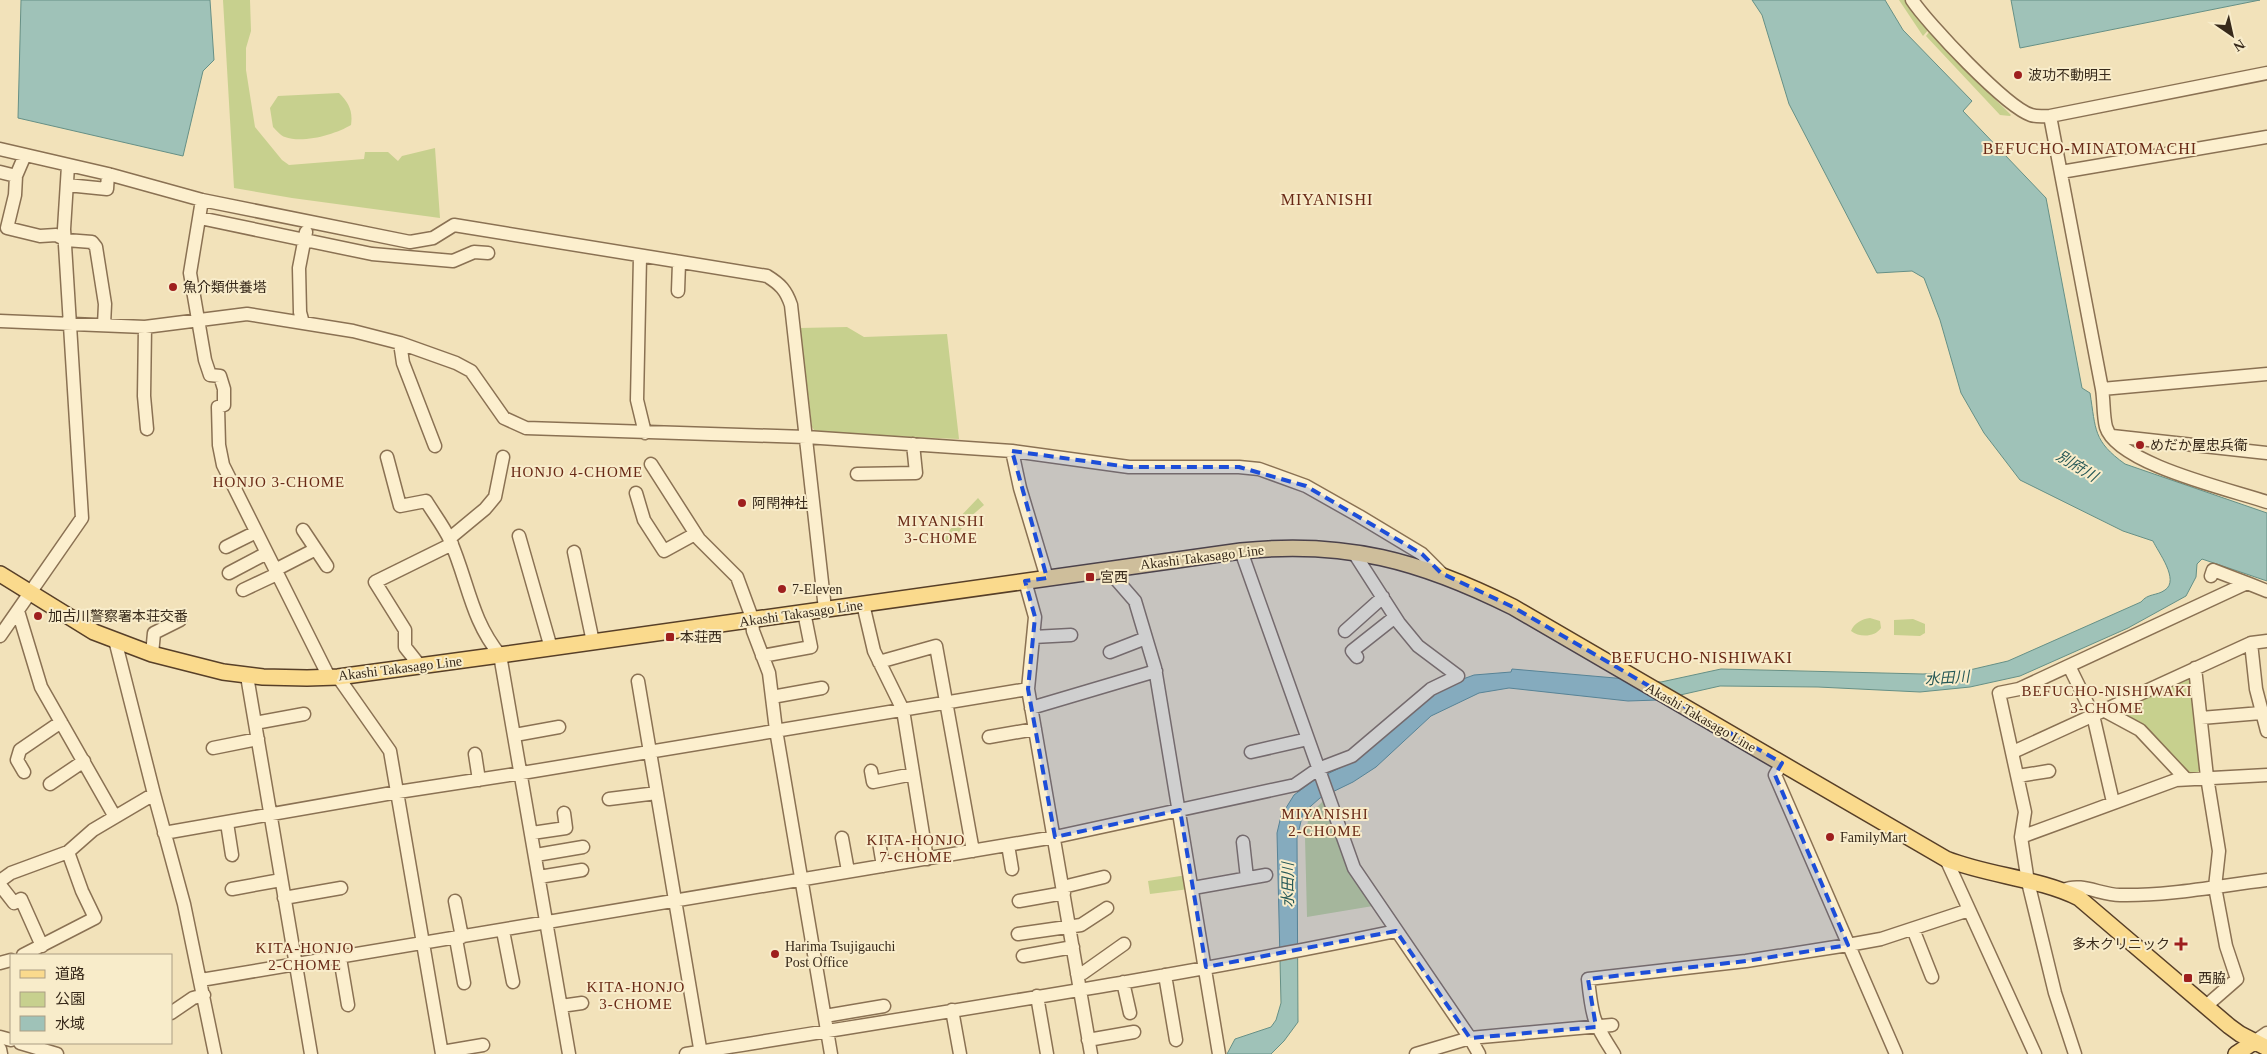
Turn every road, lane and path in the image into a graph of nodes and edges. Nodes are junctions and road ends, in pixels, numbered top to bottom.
1 (1912, 0) edge
2 (2267, 72) edge
3 (2050, 116) junction
4 (2267, 137) edge
5 (0, 149) edge
6 (25, 155) junction
7 (68, 166) junction
8 (0, 172) edge
9 (2061, 172) junction
10 (108, 174) junction
11 (16, 176) junction
12 (67, 185) junction
13 (202, 200) junction
14 (200, 218) junction
15 (308, 222) junction
16 (66, 240) junction
17 (305, 240) junction
18 (488, 253) dead end
19 (640, 257) junction
20 (679, 262) junction
21 (678, 291) dead end
22 (198, 320) junction
23 (0, 321) edge
24 (70, 323) junction
25 (303, 323) junction
26 (104, 325) junction
27 (145, 327) junction
28 (400, 343) junction
29 (2267, 374) edge
30 (2102, 389) junction
31 (147, 428) dead end
32 (645, 433) junction
33 (2112, 436) junction
34 (806, 437) junction
35 (913, 444) junction
36 (435, 446) dead end
37 (1012, 451) junction
38 (2267, 453) edge
39 (387, 457) dead end
40 (503, 457) dead end
41 (651, 464) dead end
42 (857, 474) dead end
43 (636, 493) dead end
44 (2267, 502) edge
45 (303, 530) dead end
46 (256, 532) junction
47 (695, 534) junction
48 (519, 536) dead end
49 (451, 541) junction
50 (226, 547) dead end
51 (314, 550) junction
52 (1241, 551) junction
53 (574, 552) dead end
54 (267, 553) junction
55 (1354, 553) junction
56 (327, 566) dead end
57 (1108, 570) junction
58 (228, 572) dead end
59 (276, 572) junction
60 (1440, 573) junction
61 (0, 574) edge
62 (2212, 576) dead end
63 (1047, 578) junction
64 (1025, 581) junction
65 (2247, 584) junction
66 (243, 590) dead end
67 (2267, 591) edge
68 (32, 593) junction
69 (1383, 597) junction
70 (863, 604) junction
71 (825, 609) junction
72 (18, 611) junction
73 (804, 612) junction
74 (1395, 618) junction
75 (180, 620) dead end
76 (752, 621) junction
77 (1345, 631) dead end
78 (1071, 635) dead end
79 (0, 636) edge
80 (1033, 637) junction
81 (1146, 638) junction
82 (115, 640) junction
83 (593, 642) junction
84 (2267, 642) edge
85 (2251, 643) junction
86 (552, 648) junction
87 (1361, 650) dead end
88 (1110, 652) dead end
89 (152, 654) junction
90 (500, 655) junction
91 (762, 656) junction
92 (879, 662) junction
93 (420, 666) junction
94 (2069, 666) junction
95 (2195, 668) junction
96 (1156, 671) junction
97 (247, 676) junction
98 (334, 677) junction
99 (638, 681) dead end
100 (822, 688) dead end
101 (1028, 689) junction
102 (2261, 689) edge
103 (772, 698) junction
104 (946, 703) junction
105 (1031, 708) junction
106 (903, 710) junction
107 (2098, 713) junction
108 (2261, 713) junction
109 (304, 714) dead end
110 (2202, 718) junction
111 (61, 722) junction
112 (255, 723) junction
113 (559, 727) dead end
114 (1035, 729) junction
115 (776, 730) junction
116 (2267, 731) edge
117 (515, 734) junction
118 (989, 738) dead end
119 (258, 739) junction
120 (1308, 739) junction
121 (213, 748) dead end
122 (650, 751) junction
123 (1251, 752) dead end
124 (2013, 752) junction
125 (475, 754) dead end
126 (84, 761) junction
127 (1782, 763) junction
128 (1318, 769) junction
129 (871, 771) dead end
130 (2049, 771) dead end
131 (24, 772) dead end
132 (522, 773) junction
133 (913, 774) junction
134 (2267, 775) edge
135 (2018, 776) junction
136 (2207, 777) junction
137 (2186, 779) junction
138 (478, 780) junction
139 (50, 784) dead end
140 (398, 792) junction
141 (657, 793) junction
142 (154, 794) junction
143 (609, 799) dead end
144 (2113, 802) junction
145 (1180, 810) junction
146 (564, 813) dead end
147 (271, 816) junction
148 (115, 817) junction
149 (227, 823) junction
150 (164, 833) junction
151 (532, 833) junction
152 (1054, 837) junction
153 (2021, 837) junction
154 (842, 838) dead end
155 (879, 842) dead end
156 (1243, 842) dead end
157 (1008, 845) junction
158 (583, 846) dead end
159 (973, 851) junction
160 (68, 852) junction
161 (232, 855) dead end
162 (536, 855) junction
163 (927, 859) junction
164 (1946, 859) junction
165 (883, 866) junction
166 (1012, 869) dead end
167 (582, 870) dead end
168 (848, 871) junction
169 (1266, 875) dead end
170 (539, 877) junction
171 (1104, 877) dead end
172 (1247, 878) junction
173 (802, 879) junction
174 (281, 880) junction
175 (2267, 880) edge
176 (0, 881) edge
177 (2028, 882) junction
178 (0, 886) edge
179 (2215, 887) junction
180 (341, 888) dead end
181 (1192, 888) junction
182 (232, 889) dead end
183 (1064, 890) junction
184 (2064, 890) junction
185 (284, 898) junction
186 (455, 901) dead end
187 (675, 901) junction
188 (1019, 901) dead end
189 (1107, 908) dead end
190 (1969, 910) junction
191 (547, 924) junction
192 (1070, 926) junction
193 (1913, 929) junction
194 (503, 931) junction
195 (1396, 931) junction
196 (1018, 934) dead end
197 (459, 938) junction
198 (422, 944) junction
199 (1124, 944) dead end
200 (1848, 945) junction
201 (42, 946) junction
202 (1073, 947) junction
203 (25, 954) edge
204 (1022, 956) dead end
205 (340, 958) junction
206 (295, 966) junction
207 (1206, 967) junction
208 (1932, 968) dead end
209 (1077, 974) junction
210 (1165, 974) junction
211 (201, 980) junction
212 (513, 982) dead end
213 (1123, 982) junction
214 (464, 983) dead end
215 (1079, 989) junction
216 (204, 995) junction
217 (1037, 996) junction
218 (582, 1003) dead end
219 (348, 1005) dead end
220 (561, 1006) junction
221 (884, 1006) dead end
222 (2206, 1006) junction
223 (952, 1010) junction
224 (172, 1012) edge
225 (1130, 1013) dead end
226 (824, 1016) junction
227 (1612, 1025) dead end
228 (1596, 1027) junction
229 (827, 1031) junction
230 (1134, 1032) dead end
231 (2267, 1033) edge
232 (1470, 1038) junction
233 (1088, 1040) junction
234 (1177, 1040) dead end
235 (23, 1044) edge
236 (483, 1045) dead end
237 (2260, 1045) edge
238 (0, 1049) edge
239 (442, 1053) edge
240 (701, 1053) edge
241 (2030, 1053) edge
242 (1, 1054) edge
243 (57, 1054) edge
244 (215, 1054) edge
245 (311, 1054) edge
246 (569, 1054) edge
247 (686, 1054) edge
248 (831, 1054) edge
249 (960, 1054) edge
250 (1047, 1054) edge
251 (1091, 1054) edge
252 (1219, 1054) edge
253 (1416, 1054) edge
254 (1479, 1054) edge
255 (1614, 1054) edge
256 (1896, 1054) edge
257 (2075, 1054) edge
258 (2236, 1054) edge

1 - 3 street
2 - 3 street
3 - 9 street
4 - 9 street
5 - 6 street
6 - 7 street
6 - 11 street
7 - 10 street
7 - 12 street
8 - 11 street
9 - 30 street
10 - 12 street
10 - 13 street
11 - 16 street
12 - 16 street
13 - 14 street
13 - 15 street
14 - 17 street
14 - 22 street
15 - 17 street
15 - 19 street
16 - 24 street
16 - 26 street
17 - 18 street
17 - 25 street
19 - 20 street
19 - 32 street
20 - 21 street
20 - 34 street
22 - 25 street
22 - 27 street
22 - 46 street
23 - 24 street
24 - 26 street
24 - 68 street
25 - 28 street
26 - 27 street
27 - 31 street
28 - 32 street
28 - 36 street
29 - 30 street
30 - 33 street
32 - 34 street
33 - 38 street
33 - 44 street
34 - 35 street
34 - 71 street
35 - 37 street
35 - 42 street
37 - 60 street
37 - 63 street
39 - 49 street
40 - 49 street
41 - 47 street
43 - 47 street
45 - 51 street
46 - 50 street
46 - 54 street
47 - 76 street
48 - 86 street
49 - 90 street
49 - 93 street
51 - 56 street
51 - 59 street
52 - 55 main road, Akashi Takasago Line
52 - 57 main road, Akashi Takasago Line
52 - 120 street
53 - 83 street
54 - 58 street
54 - 59 street
55 - 60 main road, Akashi Takasago Line
55 - 69 street
57 - 63 main road, Akashi Takasago Line
57 - 81 street
59 - 66 street
59 - 98 street
60 - 127 main road, Akashi Takasago Line
61 - 68 main road, Akashi Takasago Line
62 - 65 street
63 - 64 main road, Akashi Takasago Line
64 - 70 main road, Akashi Takasago Line
64 - 80 street
65 - 67 street
65 - 94 street
68 - 72 street
68 - 82 main road, Akashi Takasago Line
69 - 74 street
69 - 77 street
70 - 71 main road, Akashi Takasago Line
70 - 92 street
71 - 73 main road, Akashi Takasago Line
72 - 79 street
72 - 111 street
73 - 76 main road, Akashi Takasago Line
73 - 91 street
74 - 87 street
74 - 128 street
75 - 89 street
76 - 83 main road, Akashi Takasago Line
76 - 91 street
78 - 80 street
80 - 101 street
81 - 88 street
81 - 96 street
82 - 89 main road, Akashi Takasago Line
82 - 142 street
83 - 86 main road, Akashi Takasago Line
84 - 85 street
85 - 95 street
85 - 102 street
86 - 90 main road, Akashi Takasago Line
89 - 97 main road, Akashi Takasago Line
90 - 93 main road, Akashi Takasago Line
90 - 117 street
91 - 103 street
92 - 104 street
92 - 106 street
93 - 98 main road, Akashi Takasago Line
94 - 107 street
94 - 124 street
95 - 107 street
95 - 110 street
96 - 105 street
96 - 145 street
97 - 98 main road, Akashi Takasago Line
97 - 112 street
98 - 140 street
99 - 122 street
100 - 103 street
101 - 104 street
101 - 105 street
102 - 108 street
103 - 115 street
104 - 106 street
104 - 159 street
105 - 114 street
106 - 115 street
106 - 133 street
107 - 124 street
107 - 137 street
107 - 144 street
108 - 110 street
108 - 116 street
109 - 112 street
110 - 136 street
111 - 126 street
111 - 131 street
112 - 119 street
113 - 117 street
114 - 118 street
114 - 152 street
115 - 122 street
115 - 173 street
117 - 132 street
119 - 121 street
119 - 147 street
120 - 123 street
120 - 128 street
122 - 132 street
122 - 141 street
124 - 135 street
125 - 138 street
126 - 139 street
126 - 148 street
127 - 164 main road, Akashi Takasago Line
127 - 200 street
128 - 145 street
128 - 195 street
129 - 133 street
130 - 135 street
132 - 138 street
132 - 151 street
133 - 163 street
134 - 136 street
135 - 153 street
136 - 137 street
136 - 179 street
137 - 144 street
138 - 140 street
140 - 147 street
140 - 198 street
141 - 143 street
141 - 187 street
142 - 148 street
142 - 150 street
144 - 153 street
145 - 152 street
145 - 181 street
146 - 151 street
147 - 149 street
147 - 174 street
148 - 160 street
149 - 150 street
149 - 161 street
150 - 211 street
151 - 162 street
152 - 157 street
152 - 183 street
153 - 177 street
154 - 168 street
155 - 165 street
156 - 172 street
157 - 159 street
157 - 166 street
158 - 162 street
159 - 163 street
160 - 176 street
160 - 201 street
162 - 170 street
163 - 165 street
164 - 177 main road, Akashi Takasago Line
164 - 190 street
165 - 168 street
167 - 170 street
168 - 173 street
169 - 172 street
170 - 191 street
171 - 183 street
172 - 181 street
173 - 187 street
173 - 226 street
174 - 182 street
174 - 185 street
175 - 179 street
177 - 184 main road, Akashi Takasago Line
177 - 257 street
178 - 201 street
179 - 184 street
179 - 222 street
180 - 185 street
181 - 207 street
183 - 188 street
183 - 192 street
184 - 222 main road, Akashi Takasago Line
185 - 206 street
186 - 197 street
187 - 191 street
187 - 240 street
189 - 192 street
190 - 193 street
190 - 241 street
191 - 194 street
191 - 220 street
192 - 196 street
192 - 202 street
193 - 200 street
193 - 208 street
194 - 197 street
194 - 212 street
195 - 207 street
195 - 232 street
197 - 198 street
197 - 214 street
198 - 205 street
198 - 239 street
199 - 209 street
200 - 228 street
200 - 256 street
201 - 203 street
202 - 204 street
202 - 209 street
205 - 206 street
205 - 219 street
206 - 211 street
206 - 245 street
207 - 210 street
207 - 252 street
209 - 215 street
210 - 213 street
210 - 234 street
211 - 216 street
213 - 215 street
213 - 225 street
215 - 217 street
215 - 233 street
216 - 224 street
216 - 244 street
217 - 223 street
217 - 250 street
218 - 220 street
220 - 246 street
221 - 226 street
222 - 237 main road, Akashi Takasago Line
223 - 229 street
223 - 249 street
226 - 229 street
227 - 228 street
228 - 232 street
228 - 255 street
229 - 240 street
229 - 248 street
230 - 233 street
231 - 237 street
232 - 253 street
232 - 254 street
233 - 251 street
235 - 243 street
236 - 239 street
237 - 258 main road
238 - 242 street
240 - 247 street

